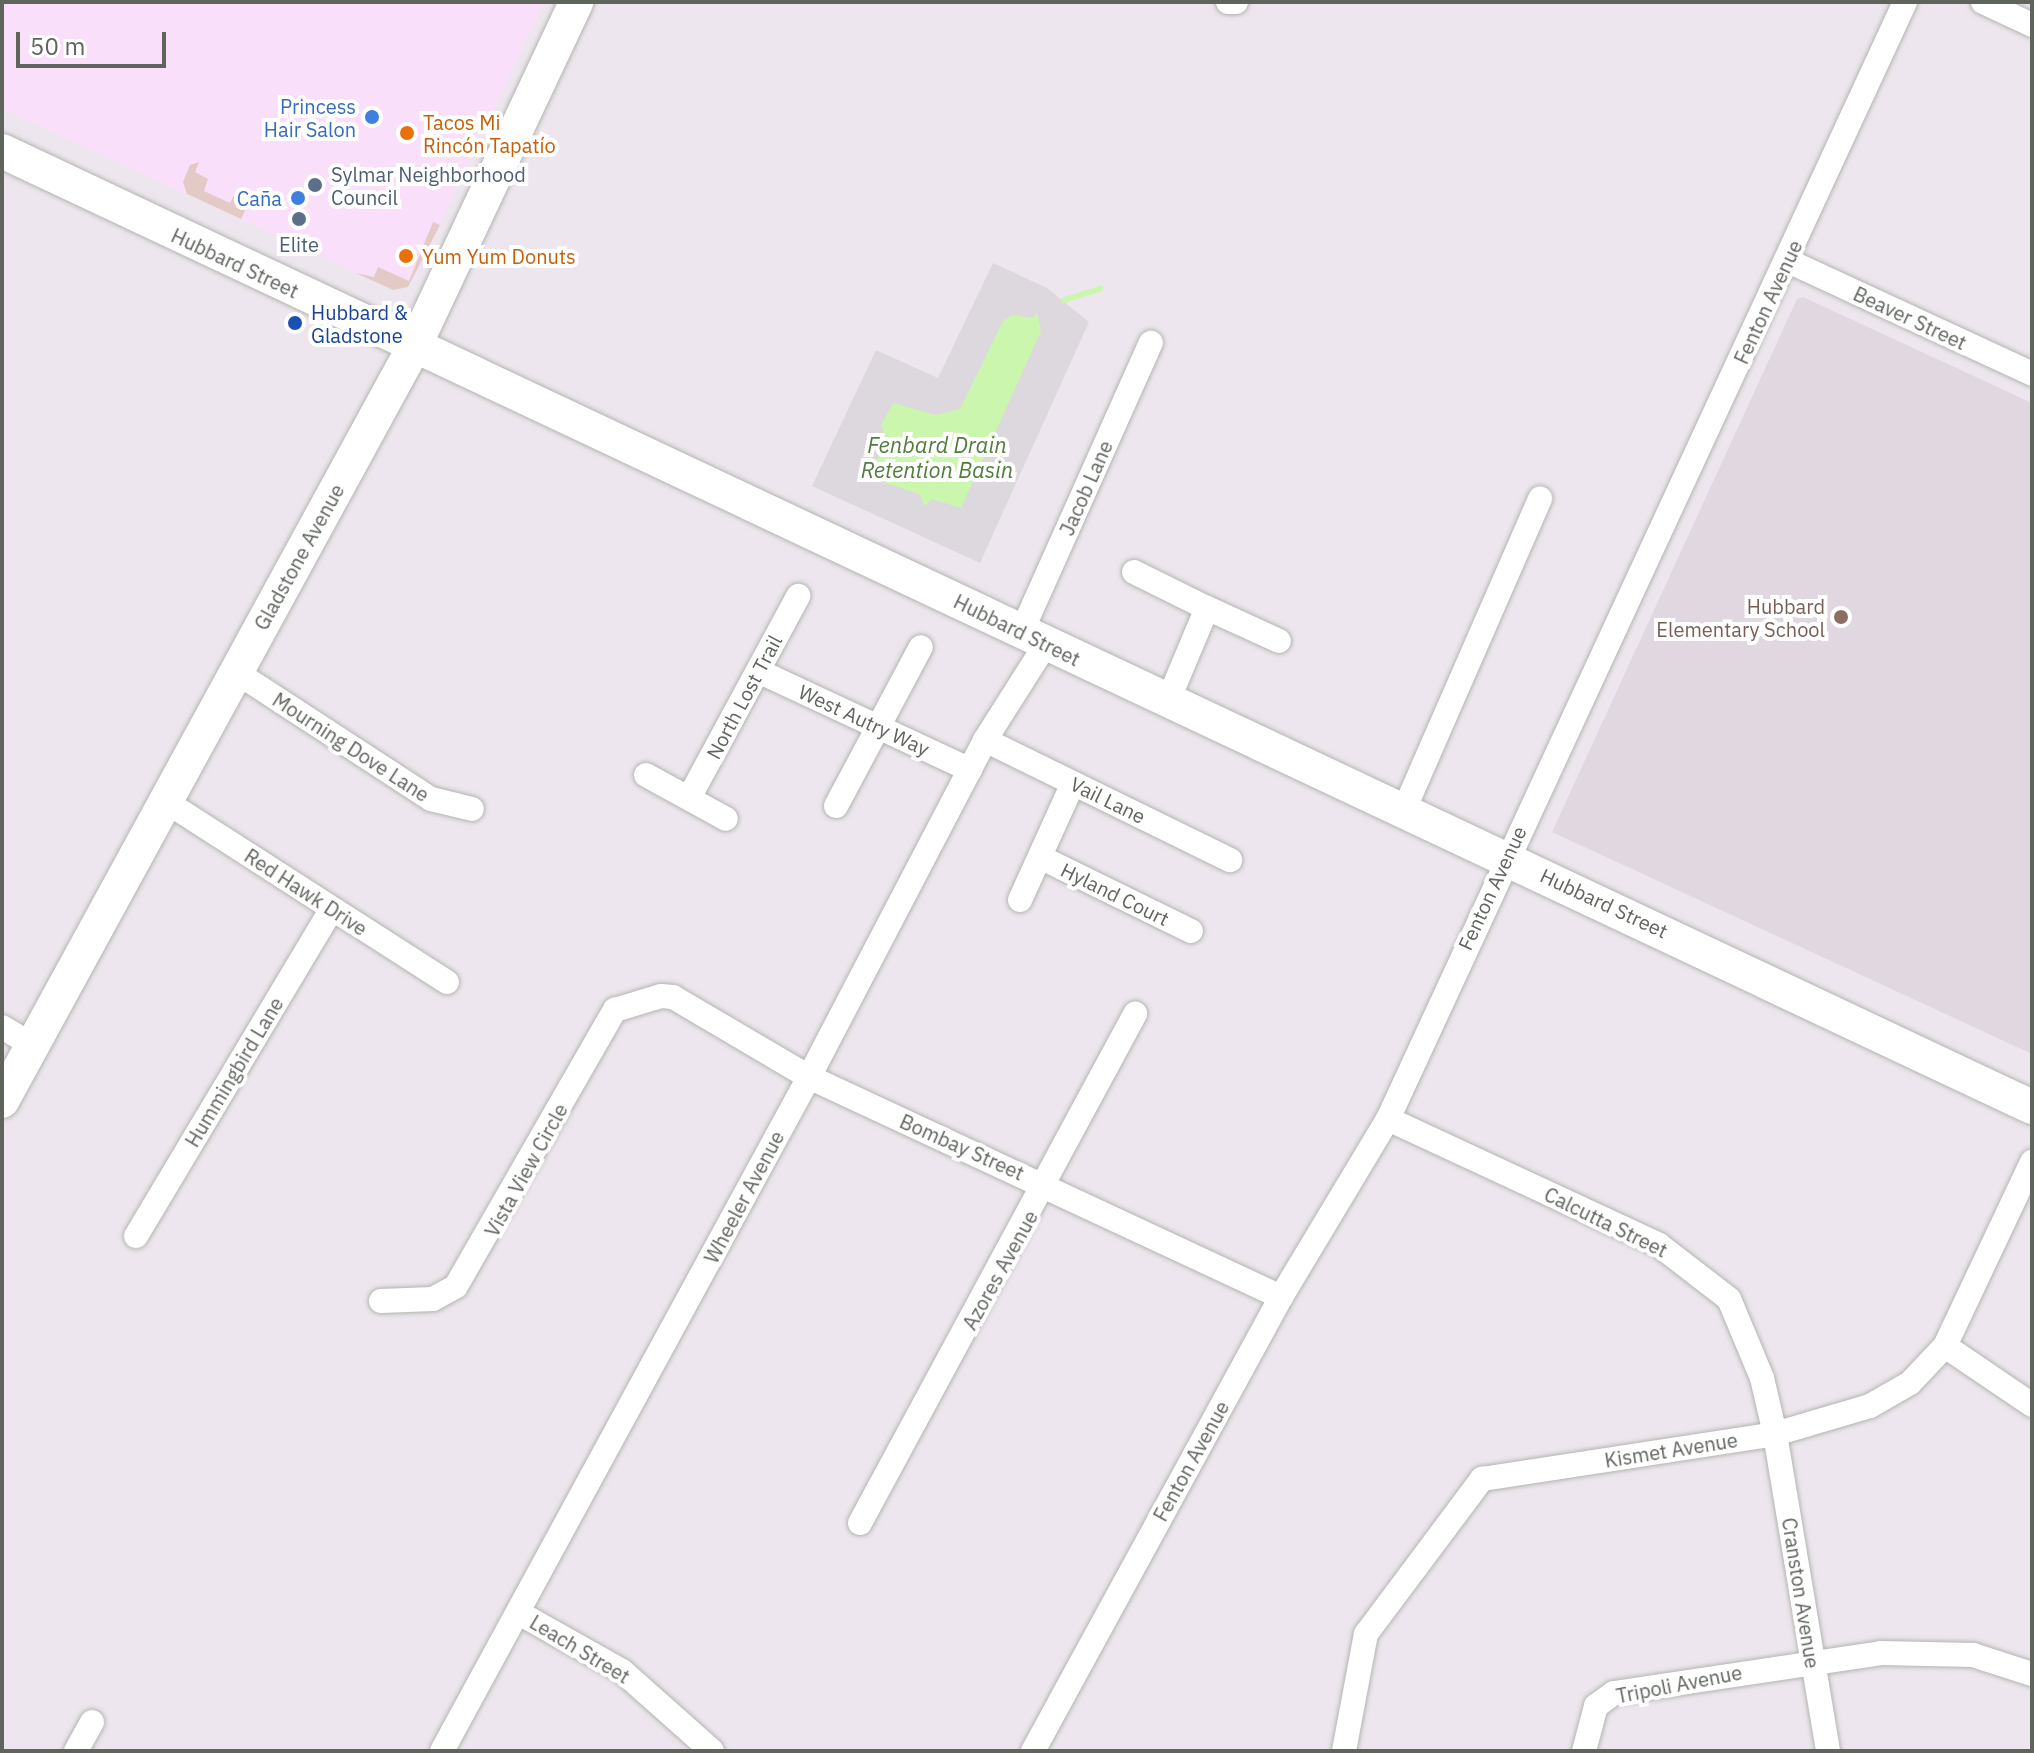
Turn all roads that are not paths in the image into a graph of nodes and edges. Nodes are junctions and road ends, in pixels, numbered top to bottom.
1 (576, 2) edge
2 (1905, 2) edge
3 (1983, 2) edge
4 (2032, 25) edge
5 (2, 151) edge
6 (1788, 261) junction
7 (1151, 343) dead end
8 (414, 347) junction
9 (2032, 374) edge
10 (1540, 498) dead end
11 (1134, 572) dead end
12 (798, 596) dead end
13 (1207, 608) junction
14 (1033, 639) junction
15 (1279, 641) dead end
16 (921, 647) dead end
17 (758, 671) junction
18 (236, 672) junction
19 (1168, 701) junction
20 (878, 727) junction
21 (985, 740) junction
22 (970, 770) junction
23 (646, 775) dead end
24 (1073, 783) junction
25 (689, 798) junction
26 (165, 801) junction
27 (836, 806) dead end
28 (472, 809) dead end
29 (1404, 810) junction
30 (726, 819) dead end
31 (1040, 857) junction
32 (1506, 857) junction
33 (1230, 860) dead end
34 (1020, 900) dead end
35 (332, 909) junction
36 (1191, 931) dead end
37 (447, 982) dead end
38 (646, 998) joint
39 (1135, 1014) dead end
40 (2, 1027) edge
41 (32, 1045) junction
42 (809, 1077) junction
43 (2, 1101) edge
44 (2032, 1107) edge
45 (1388, 1119) junction
46 (2032, 1162) edge
47 (1047, 1186) junction
48 (136, 1236) dead end
49 (1281, 1297) junction
50 (381, 1301) dead end
51 (1945, 1346) junction
52 (2032, 1405) edge
53 (1775, 1434) junction
54 (860, 1523) dead end
55 (519, 1613) junction
56 (1812, 1661) junction
57 (2032, 1674) edge
58 (92, 1722) dead end
59 (76, 1751) edge
60 (442, 1751) edge
61 (712, 1751) edge
62 (1033, 1751) edge
63 (1344, 1751) edge
64 (1584, 1751) edge
65 (1828, 1751) edge

1 - 8 main road, Gladstone Avenue
2 - 6 street, Fenton Avenue
3 - 4 street
5 - 8 main road, Hubbard Street
6 - 9 street, Beaver Street
6 - 32 street, Fenton Avenue
7 - 14 street, Jacob Lane
8 - 14 main road, Hubbard Street
8 - 18 main road, Gladstone Avenue
10 - 29 street
11 - 13 street
12 - 17 street, North Lost Trail
13 - 15 street
13 - 19 street
14 - 19 main road, Hubbard Street
14 - 21 street, Wheeler Avenue
16 - 20 street
17 - 20 street, West Autry Way
17 - 25 street, North Lost Trail
18 - 26 main road, Gladstone Avenue
18 - 28 street, Mourning Dove Lane
19 - 29 main road, Hubbard Street
20 - 22 street, West Autry Way
20 - 27 street
21 - 22 street, Wheeler Avenue
21 - 24 street, Vail Lane
22 - 42 street, Wheeler Avenue
23 - 25 street
24 - 31 street
24 - 33 street, Vail Lane
25 - 30 street
26 - 35 street, Red Hawk Drive
26 - 41 main road, Gladstone Avenue
29 - 32 main road, Hubbard Street
31 - 34 street
31 - 36 street, Hyland Court
32 - 44 main road, Hubbard Street
32 - 45 street, Fenton Avenue
35 - 37 street, Red Hawk Drive
35 - 48 street, Hummingbird Lane
38 - 42 street, Bombay Street
38 - 50 street, Vista View Circle
39 - 47 street, Azores Avenue
40 - 41 street
41 - 43 main road, Gladstone Avenue
42 - 47 street, Bombay Street
42 - 55 street, Wheeler Avenue
45 - 49 street, Fenton Avenue
45 - 53 street, Calcutta Street
46 - 51 street, Kismet Avenue
47 - 49 street, Bombay Street
47 - 54 street, Azores Avenue
49 - 62 street, Fenton Avenue
51 - 52 street
51 - 53 street, Kismet Avenue
53 - 56 street, Cranston Avenue
53 - 63 street, Kismet Avenue
55 - 60 street, Wheeler Avenue
55 - 61 street, Leach Street
56 - 57 street
56 - 64 street, Tripoli Avenue
56 - 65 street, Cranston Avenue
58 - 59 street

